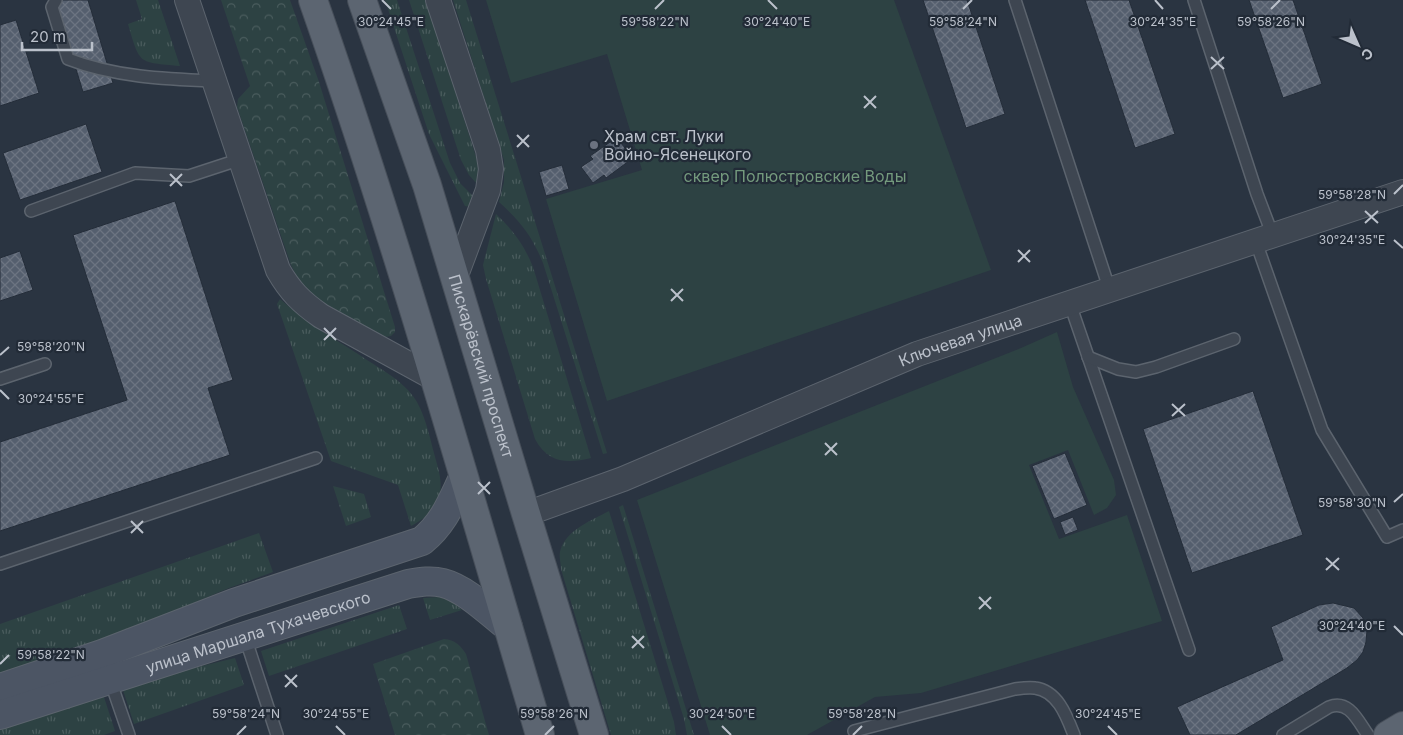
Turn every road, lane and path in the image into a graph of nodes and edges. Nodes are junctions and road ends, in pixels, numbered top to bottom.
1 (56, 0) edge
2 (187, 0) edge
3 (313, 0) edge
4 (362, 0) edge
5 (438, 0) edge
6 (1015, 0) edge
7 (1194, 0) edge
8 (214, 81) junction
9 (241, 158) junction
10 (1403, 192) edge
11 (31, 211) dead end
12 (1264, 239) junction
13 (455, 278) junction
14 (1110, 291) junction
15 (1070, 304) junction
16 (1234, 339) dead end
17 (1088, 357) junction
18 (45, 364) dead end
19 (434, 378) junction
20 (0, 379) edge
21 (316, 458) dead end
22 (463, 478) junction
23 (526, 514) junction
24 (1403, 530) edge
25 (0, 564) edge
26 (508, 628) junction
27 (245, 637) junction
28 (1189, 650) dead end
29 (106, 666) junction
30 (0, 688) edge
31 (0, 715) edge
32 (1403, 726) edge
33 (852, 734) edge
34 (129, 735) edge
35 (277, 735) edge
36 (540, 735) edge
37 (594, 735) edge
38 (1074, 735) edge
39 (1283, 735) edge
40 (1368, 735) edge
41 (1388, 735) edge

1 - 8 lane
2 - 8 street
3 - 19 main road
4 - 13 main road, Пискарёвский проспект
5 - 13 street
6 - 14 lane
7 - 12 lane
8 - 9 street
9 - 11 lane
9 - 19 street
10 - 12 street, Ключевая улица
12 - 14 street, Ключевая улица
12 - 24 lane
13 - 23 main road, Пискарёвский проспект
14 - 15 street, Ключевая улица
15 - 17 lane
15 - 23 street, Ключевая улица
16 - 17 lane
17 - 28 lane
18 - 20 lane
19 - 22 main road
21 - 25 lane
22 - 26 main road
22 - 29 street, улица Маршала Тухачевского
23 - 37 main road, Пискарёвский проспект
26 - 27 street, улица Маршала Тухачевского
26 - 36 main road
27 - 29 street, улица Маршала Тухачевского
27 - 35 lane
29 - 30 street, улица Маршала Тухачевского
29 - 31 street, улица Маршала Тухачевского
29 - 34 lane
32 - 41 main road
33 - 38 lane
39 - 40 lane

